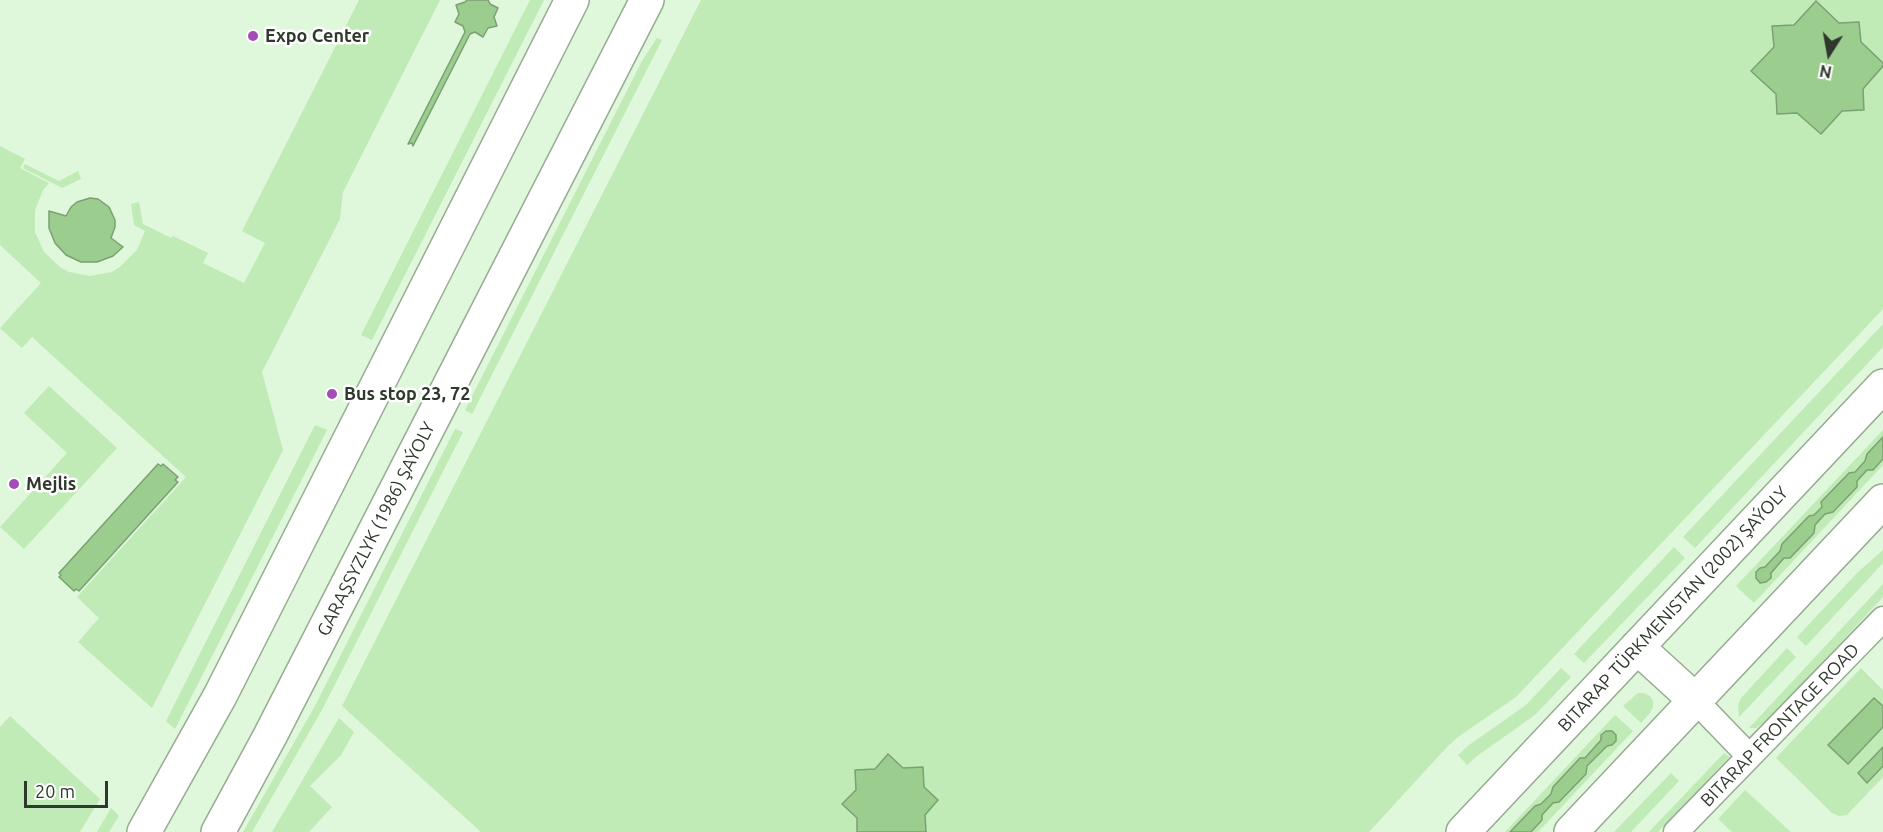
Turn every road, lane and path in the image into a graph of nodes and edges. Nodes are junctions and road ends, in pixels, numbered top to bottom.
1 (572, 0) edge
2 (646, 0) edge
3 (1883, 386) edge
4 (1883, 501) edge
5 (1883, 619) edge
6 (1637, 647) junction
7 (1694, 699) junction
8 (1749, 756) junction
9 (144, 832) edge
10 (218, 832) edge
11 (1463, 832) edge
12 (1571, 832) edge
13 (1676, 832) edge

1 - 9 main road
2 - 10 main road, GARAŞSYZLYK (1986) ŞAÝOLY
3 - 6 main road, BITARAP TÜRKMENISTAN (2002) ŞAÝOLY
4 - 7 main road
5 - 8 street, BITARAP FRONTAGE ROAD
6 - 7 main road
6 - 11 main road, BITARAP TÜRKMENISTAN (2002) ŞAÝOLY
7 - 8 street
7 - 12 main road
8 - 13 street, BITARAP FRONTAGE ROAD

